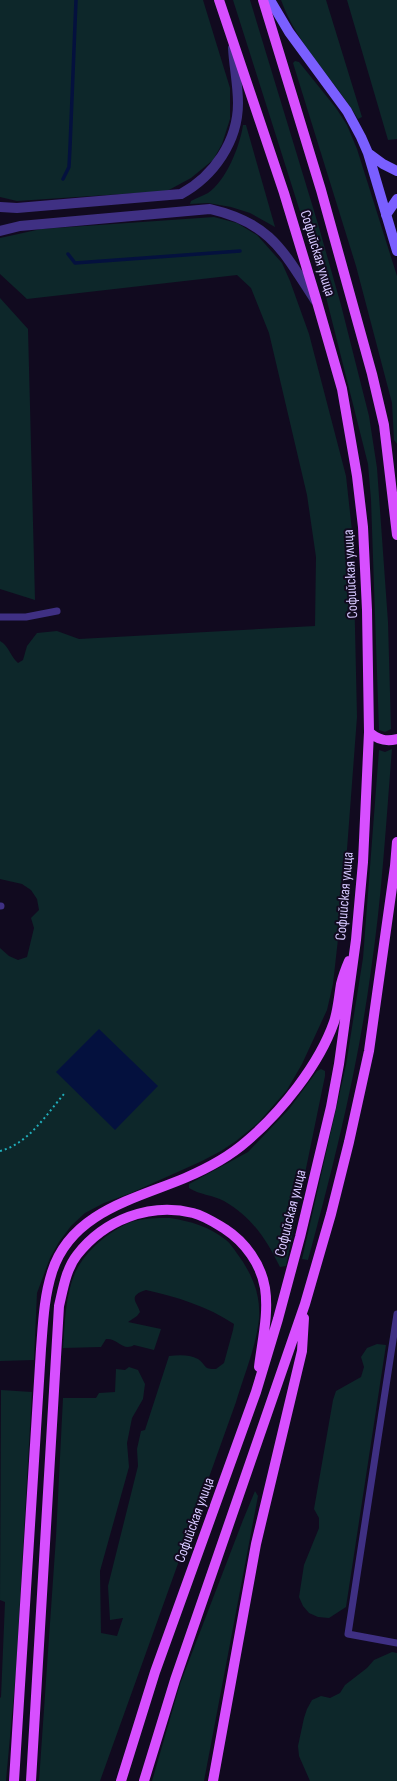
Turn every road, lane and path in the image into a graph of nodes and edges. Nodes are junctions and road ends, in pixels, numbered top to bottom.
1 (219, 0) edge
2 (263, 0) edge
3 (270, 0) edge
4 (232, 40) junction
5 (368, 153) junction
6 (397, 171) edge
7 (397, 199) edge
8 (0, 207) edge
9 (386, 215) junction
10 (0, 231) edge
11 (397, 251) edge
12 (317, 302) junction
13 (397, 535) edge
14 (57, 611) dead end
15 (0, 617) edge
16 (369, 732) junction
17 (397, 739) edge
18 (397, 842) edge
19 (356, 940) junction
20 (64, 1094) dead end
21 (0, 1151) edge
22 (305, 1304) junction
23 (397, 1314) edge
24 (256, 1392) junction
25 (397, 1643) edge
26 (14, 1781) edge
27 (31, 1781) edge
28 (122, 1781) edge
29 (144, 1781) edge
30 (213, 1781) edge

1 - 4 main road, Софийская улица
2 - 13 main road, Софийская улица
3 - 5 street
4 - 8 street
4 - 12 main road, Софийская улица
5 - 6 street
5 - 9 street
7 - 9 street
9 - 11 street
10 - 12 street
12 - 16 main road, Софийская улица
14 - 15 lane
16 - 17 main road
16 - 19 main road, Софийская улица
18 - 22 main road
19 - 24 main road, Софийская улица
19 - 26 main road
20 - 21 path
22 - 29 main road
22 - 30 main road
23 - 25 lane
24 - 27 main road
24 - 28 main road, Софийская улица

